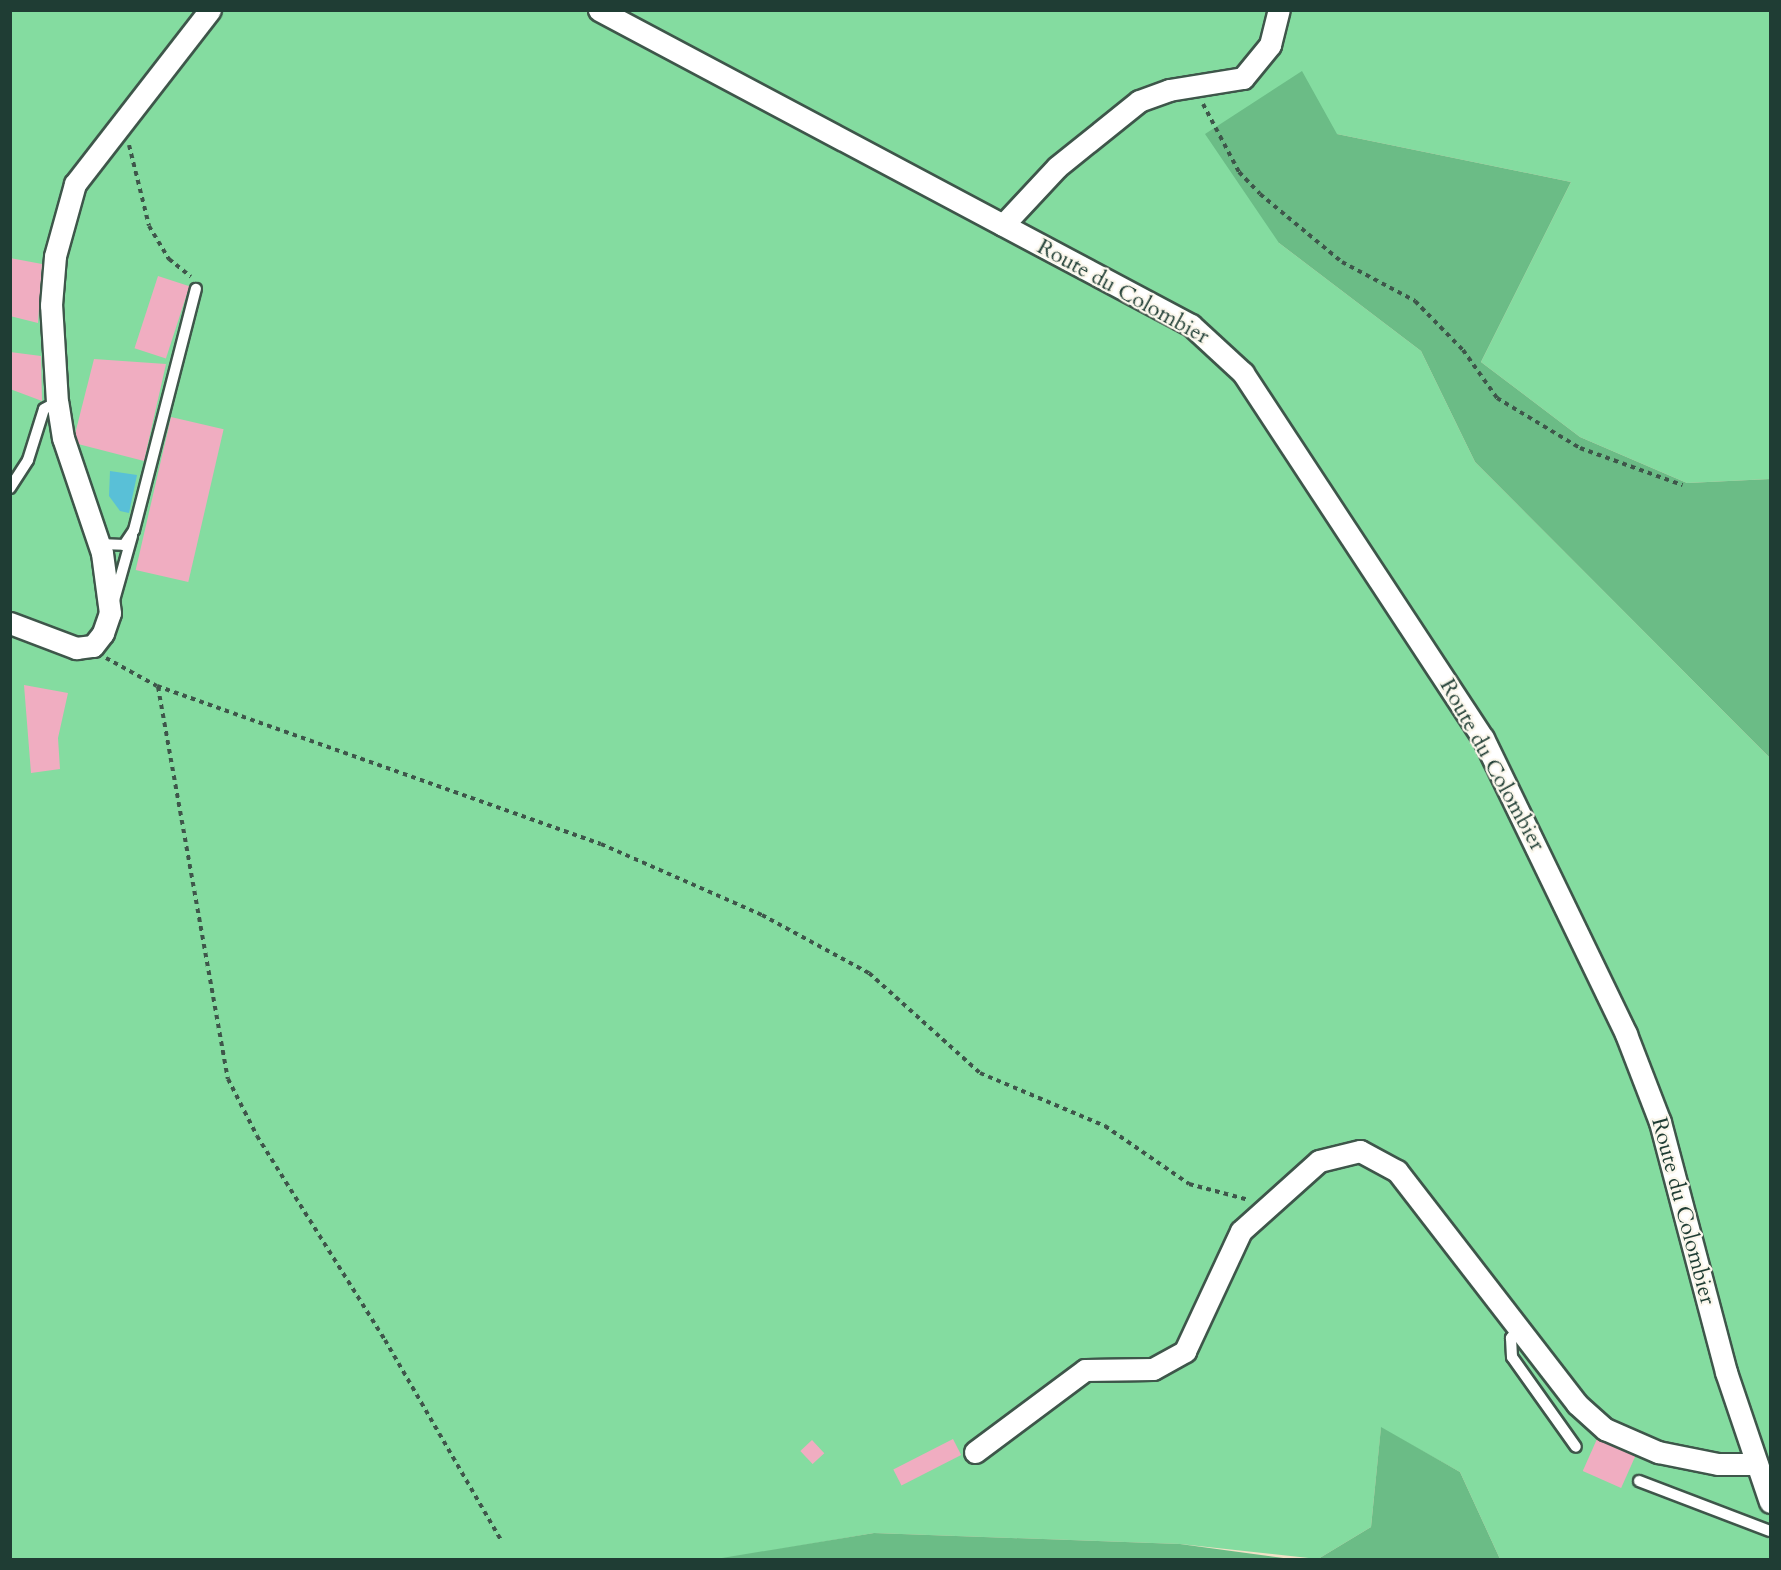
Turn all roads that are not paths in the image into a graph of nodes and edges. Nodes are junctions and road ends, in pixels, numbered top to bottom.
1 (210, 10) edge
2 (599, 10) edge
3 (1279, 10) edge
4 (1003, 225) junction
5 (196, 289) road end
6 (57, 402) junction
7 (10, 488) edge
8 (134, 530) junction
9 (99, 544) junction
10 (110, 613) junction
11 (10, 623) edge
12 (1519, 1328) junction
13 (1576, 1447) dead end
14 (975, 1452) dead end
15 (1756, 1464) junction
16 (1639, 1481) dead end
17 (1770, 1502) edge
18 (1770, 1531) edge

1 - 6 street
2 - 4 street, Route du Colombier
3 - 4 street
4 - 15 street, Route du Colombier
5 - 8 lane
6 - 7 lane
6 - 9 street
8 - 9 lane
8 - 10 lane
9 - 10 street
10 - 11 street
12 - 13 lane
12 - 14 street
12 - 15 street
15 - 17 street, Route du Colombier
16 - 18 lane

